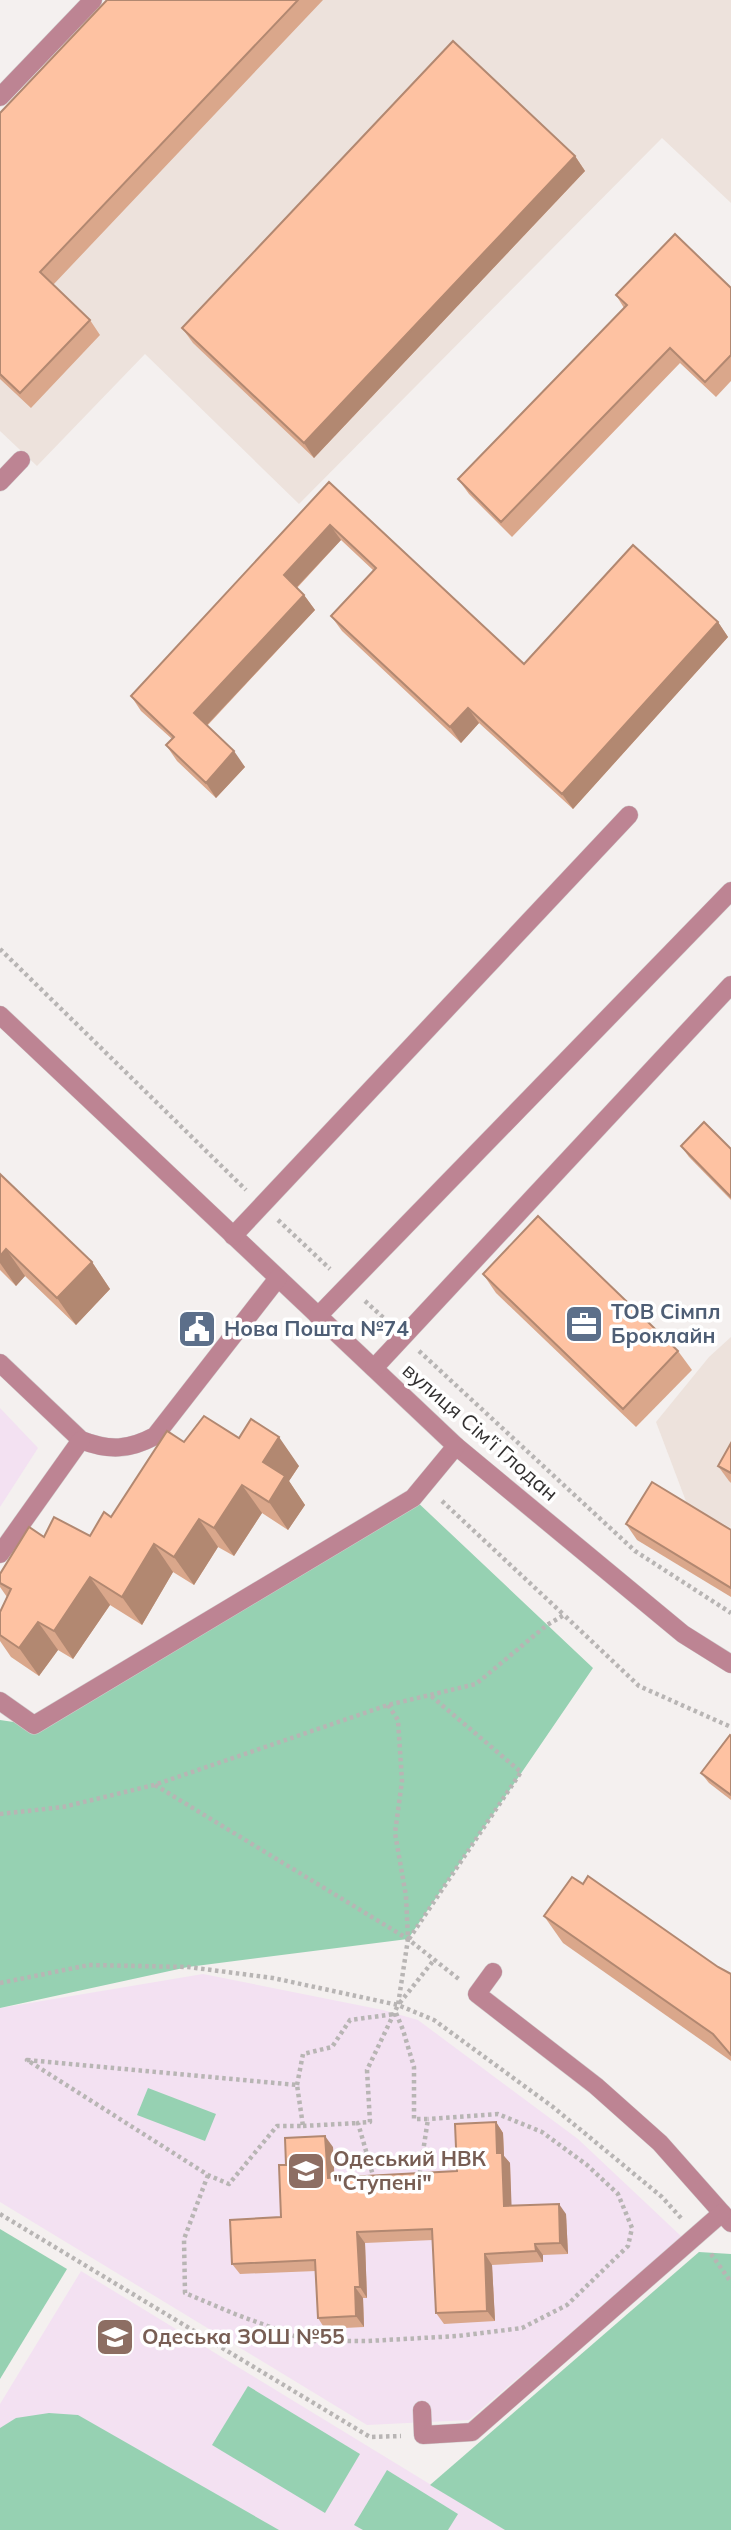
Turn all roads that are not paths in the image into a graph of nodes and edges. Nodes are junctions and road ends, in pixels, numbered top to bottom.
1 (93, 0) edge
2 (0, 97) edge
3 (21, 460) dead end
4 (0, 482) edge
5 (629, 815) dead end
6 (731, 891) edge
7 (731, 985) edge
8 (0, 1015) edge
9 (233, 1236) junction
10 (278, 1278) junction
11 (318, 1316) junction
12 (0, 1363) edge
13 (374, 1368) junction
14 (81, 1440) junction
15 (456, 1446) junction
16 (0, 1554) edge
17 (731, 1664) edge
18 (0, 1701) edge
19 (493, 1972) dead end
20 (727, 2218) edge
21 (422, 2410) dead end

1 - 2 street
3 - 4 street
5 - 9 street
6 - 11 street
7 - 13 street
8 - 9 street, вулиця Сім'ї Глодан
9 - 10 street, вулиця Сім'ї Глодан
10 - 11 street, вулиця Сім'ї Глодан
10 - 14 street
11 - 13 street, вулиця Сім'ї Глодан
12 - 14 street
13 - 15 street, вулиця Сім'ї Глодан
14 - 16 street
15 - 17 street, вулиця Сім'ї Глодан
15 - 18 street
19 - 20 street
20 - 21 street

